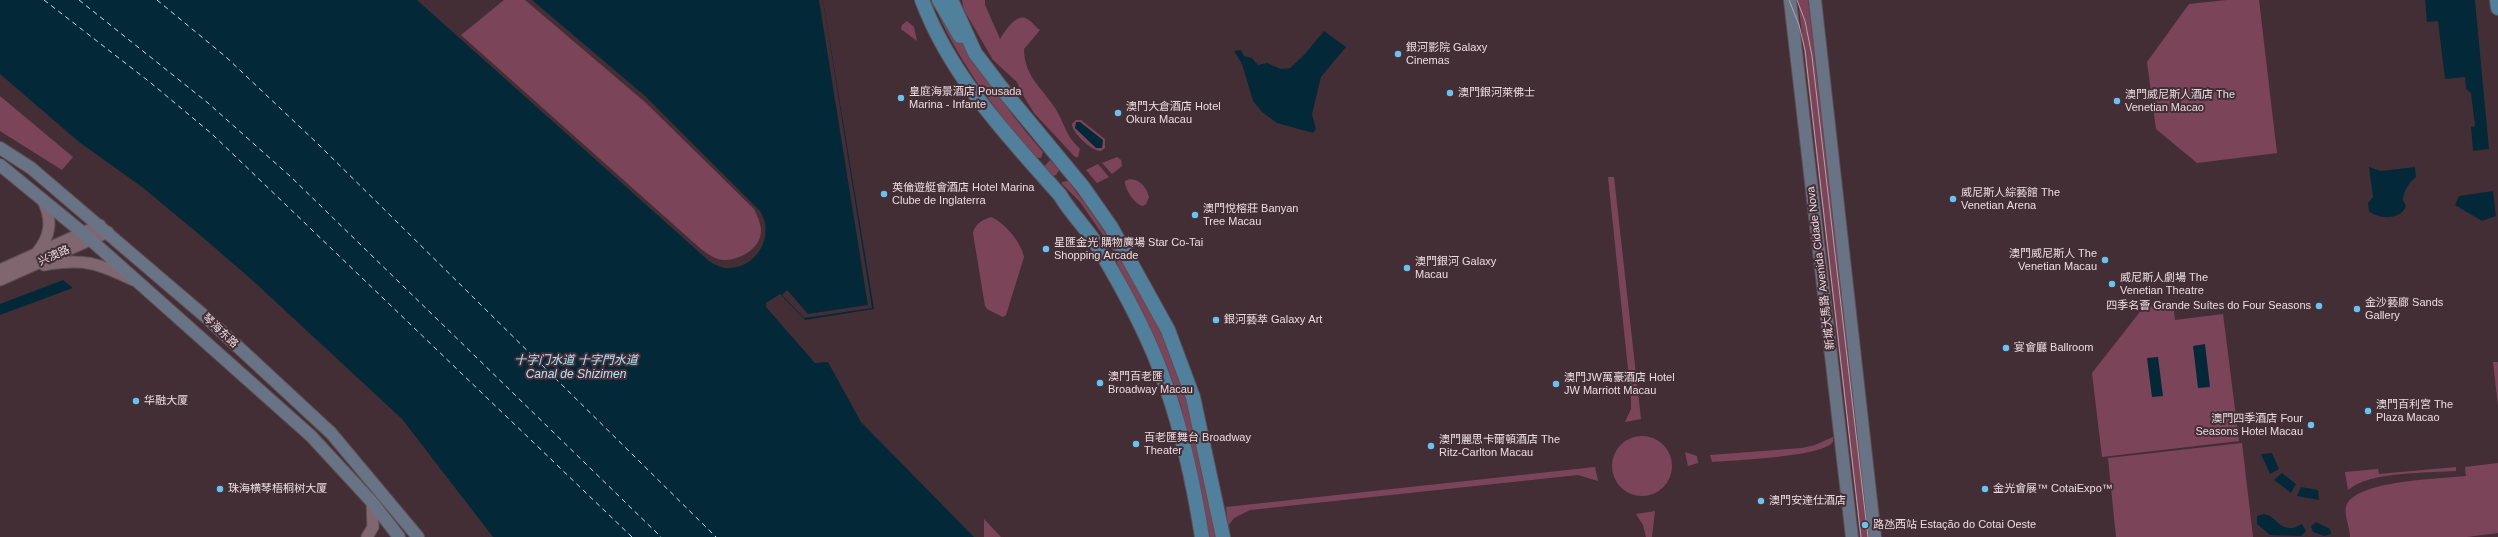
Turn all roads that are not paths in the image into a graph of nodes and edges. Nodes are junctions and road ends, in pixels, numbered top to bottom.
1 (922, 0) edge
2 (939, 0) edge
3 (952, 0) edge
4 (1790, 0) edge
5 (1815, 0) edge
6 (2497, 0) edge
7 (2498, 8) edge
8 (975, 53) junction
9 (1048, 145) junction
10 (0, 148) edge
11 (0, 165) edge
12 (1033, 165) junction
13 (1069, 171) junction
14 (1060, 195) junction
15 (42, 198) junction
16 (104, 228) junction
17 (87, 236) junction
18 (34, 256) junction
19 (28, 268) junction
20 (0, 270) edge
21 (0, 280) edge
22 (140, 284) junction
23 (372, 502) junction
24 (367, 537) edge
25 (399, 537) edge
26 (418, 537) edge
27 (1202, 537) edge
28 (1223, 537) edge
29 (1852, 537) edge
30 (1875, 537) edge

1 - 12 main road
2 - 8 main road
3 - 8 main road
4 - 29 main road, 新城大馬路 Avenida Cidade Nova
5 - 30 main road, 新城大馬路 Avenida Cidade Nova
6 - 7 main road
8 - 9 main road
9 - 12 main road
9 - 13 main road
10 - 16 main road, 琴海东路
11 - 15 main road, 琴海东路
12 - 14 main road
13 - 14 main road
13 - 28 main road
14 - 27 main road
15 - 17 main road, 琴海东路
15 - 18 street
16 - 17 street, 兴澳路
16 - 26 main road, 琴海东路
17 - 18 street, 兴澳路
17 - 19 street, 兴澳路
17 - 22 main road, 琴海东路
18 - 20 street, 兴澳路
19 - 21 street, 兴澳路
19 - 22 street
22 - 23 main road, 琴海东路
23 - 24 street
23 - 25 main road, 琴海东路

